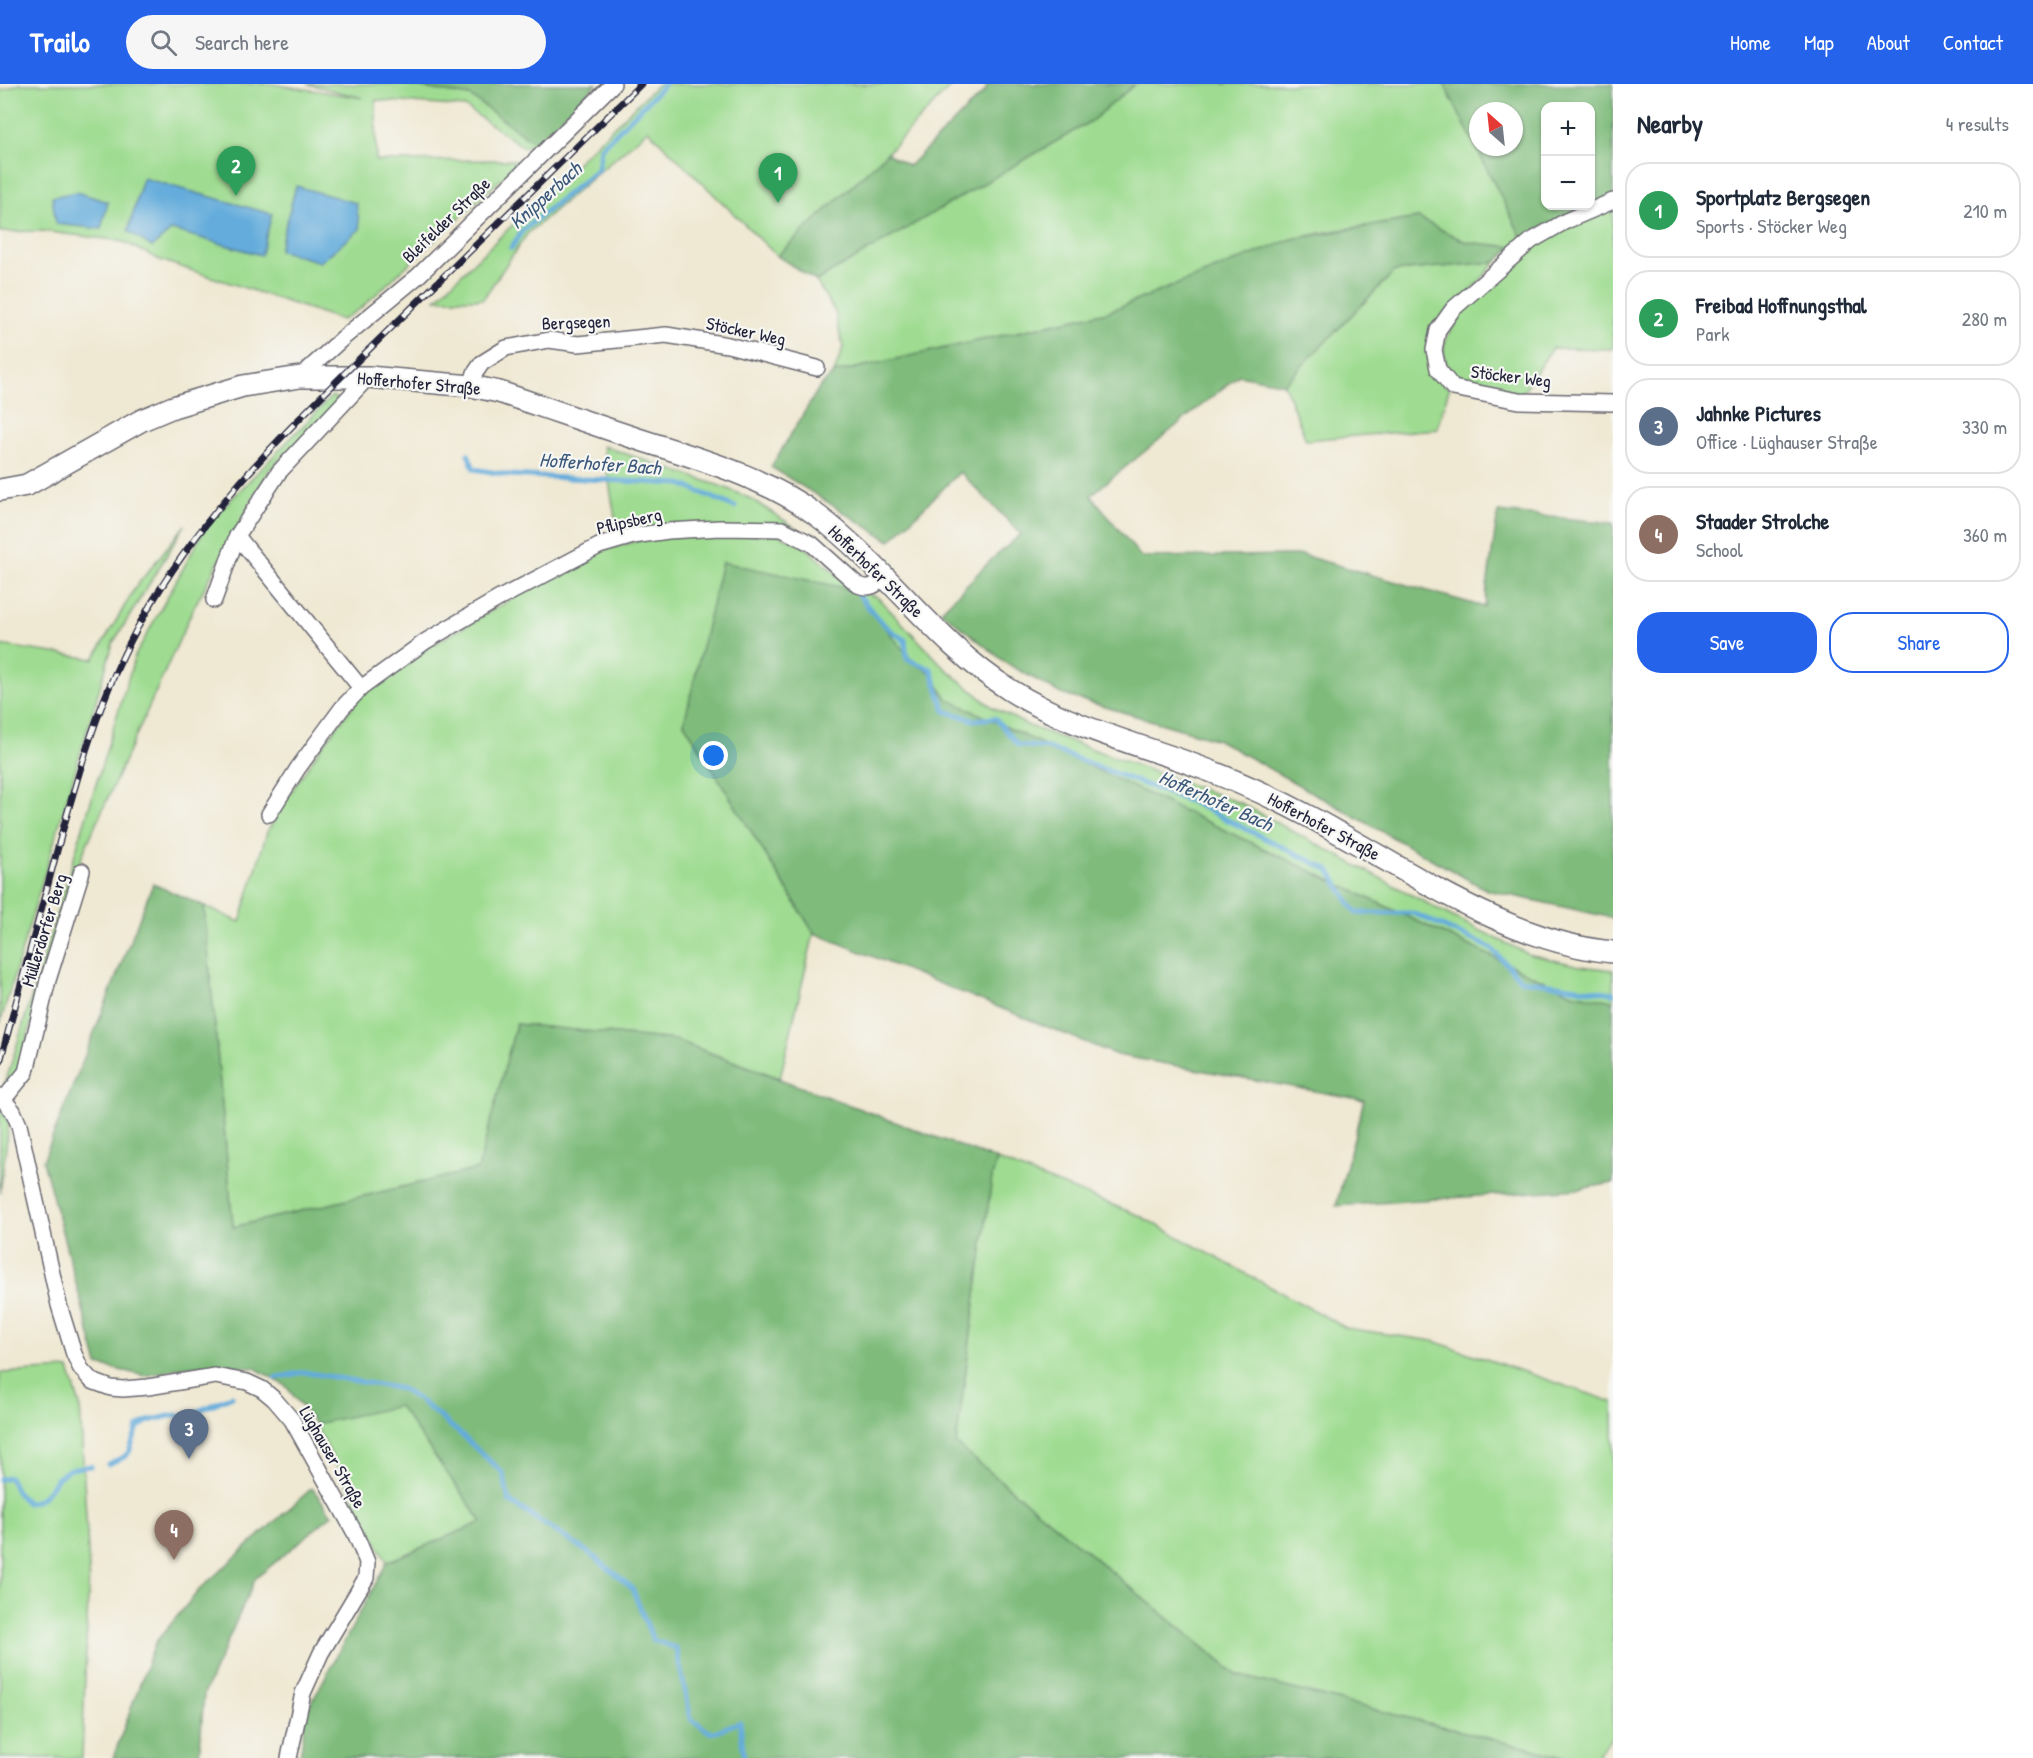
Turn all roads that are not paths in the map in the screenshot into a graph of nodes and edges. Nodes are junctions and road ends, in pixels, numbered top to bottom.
1 (613, 84) edge
2 (1613, 201) edge
3 (666, 335) joint
4 (818, 368) dead end
5 (300, 377) junction
6 (368, 377) junction
7 (471, 386) junction
8 (1613, 404) edge
9 (0, 490) edge
10 (237, 536) junction
11 (885, 577) junction
12 (214, 600) dead end
13 (361, 688) junction
14 (269, 814) dead end
15 (82, 871) dead end
16 (1613, 952) edge
17 (2, 1097) edge
18 (289, 1758) edge

1 - 5 street, Bleifelder Straße
2 - 8 street, Stöcker Weg
3 - 4 street, Stöcker Weg
3 - 7 street, Bergsegen
5 - 6 street, Hofferhofer Straße
5 - 9 street, Hofferhofer Straße
6 - 7 street, Hofferhofer Straße
6 - 10 street
7 - 11 street, Hofferhofer Straße
10 - 12 street
10 - 13 street
11 - 13 street, Pflipsberg
11 - 16 street, Hofferhofer Straße
13 - 14 street, Pflipsberg
15 - 17 street, Müllerdorfer Berg
17 - 18 street, Lüghauser Straße

